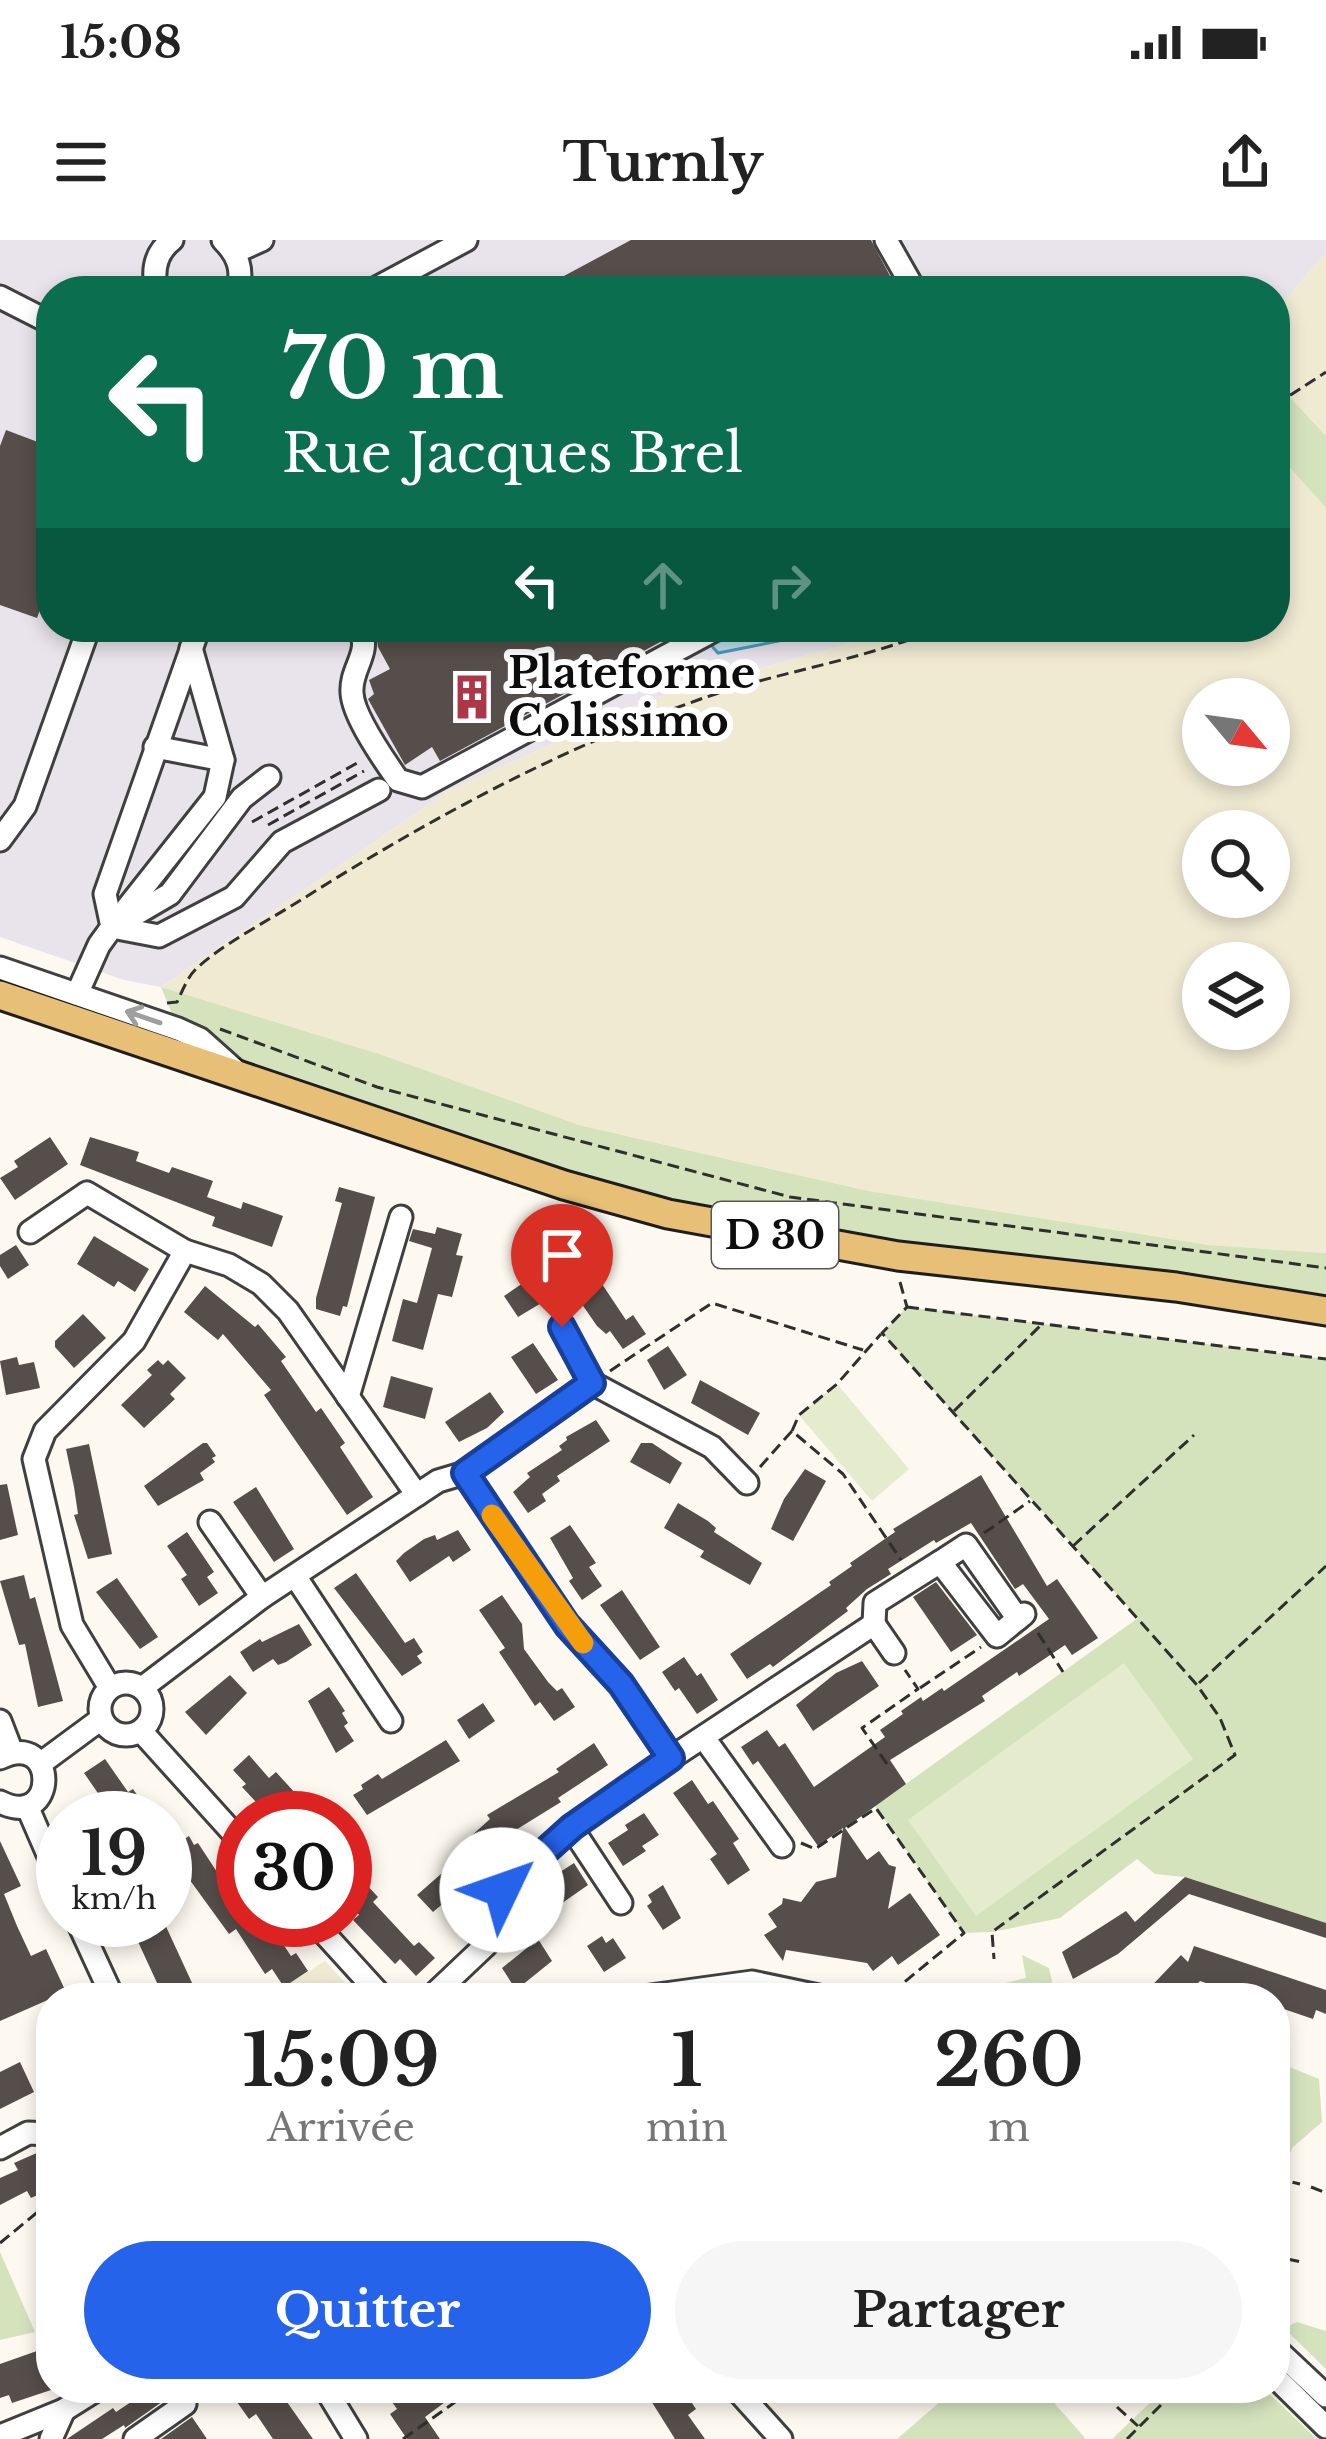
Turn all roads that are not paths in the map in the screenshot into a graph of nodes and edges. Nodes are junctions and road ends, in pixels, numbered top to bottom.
1 (140, 240) edge
2 (172, 240) edge
3 (262, 240) edge
4 (466, 240) edge
5 (886, 240) edge
6 (229, 246) edge
7 (154, 276) edge
8 (156, 276) edge
9 (239, 276) edge
10 (399, 276) edge
11 (906, 276) edge
12 (0, 297) edge
13 (36, 315) edge
14 (84, 642) edge
15 (194, 642) edge
16 (196, 642) edge
17 (365, 642) edge
18 (692, 642) edge
19 (155, 747) junction
20 (223, 760) junction
21 (269, 777) dead end
22 (379, 790) dead end
23 (0, 840) edge
24 (112, 927) junction
25 (0, 968) edge
26 (76, 994) junction
27 (0, 995) edge
28 (241, 1077) junction
29 (401, 1217) dead end
30 (30, 1232) dead end
31 (184, 1251) junction
32 (1326, 1311) edge
33 (562, 1327) dead end
34 (592, 1383) junction
35 (349, 1396) junction
36 (465, 1473) junction
37 (747, 1483) road end
38 (417, 1495) junction
39 (210, 1522) dead end
40 (940, 1562) junction
41 (295, 1576) junction
42 (262, 1598) junction
43 (874, 1624) junction
44 (894, 1653) road end
45 (110, 1688) junction
46 (142, 1688) junction
47 (101, 1719) junction
48 (0, 1721) edge
49 (392, 1721) dead end
50 (147, 1723) junction
51 (704, 1738) junction
52 (3, 1756) edge
53 (671, 1758) junction
54 (40, 1764) junction
55 (0, 1802) edge
56 (27, 1806) junction
57 (216, 1814) edge
58 (36, 1827) edge
59 (572, 1827) junction
60 (782, 1846) road end
61 (621, 1903) dead end
62 (89, 1947) edge
63 (336, 1947) edge
64 (106, 1983) edge
65 (369, 1983) edge
66 (446, 1983) edge
67 (36, 2133) edge
68 (0, 2147) edge
69 (1290, 2362) edge
70 (1290, 2392) edge
71 (1326, 2396) edge
72 (75, 2403) edge
73 (184, 2403) edge
74 (335, 2403) edge
75 (749, 2403) edge
76 (64, 2410) junction
77 (1326, 2427) edge
78 (0, 2436) edge
79 (51, 2439) edge
80 (135, 2439) edge
81 (356, 2439) edge
82 (782, 2439) edge

1 - 7 street
2 - 8 street
3 - 6 street
4 - 10 street
5 - 11 street
6 - 9 street
12 - 13 street
14 - 23 street
15 - 19 street
16 - 20 street
17 - 18 street
19 - 20 street
19 - 24 street
20 - 24 street
21 - 24 street
22 - 24 street
24 - 26 street
25 - 26 street
28 -> 26 street
27 - 28 main road, D 30
28 - 32 main road, D 30
29 - 35 street
30 - 31 street
31 - 35 street
31 - 45 street
33 - 34 street
34 - 36 street
34 - 37 street
35 - 38 street
36 - 38 street
36 - 53 street
38 - 41 street
39 - 42 street
40 - 40 street
40 - 43 street
41 - 42 street
41 - 49 street
42 - 46 street
43 - 44 street
43 - 51 street
45 - 46 street
45 - 47 street
46 - 50 street
47 - 50 street
47 - 54 street
48 - 52 street
50 - 57 street
51 - 53 street
51 - 60 street
52 - 54 street
53 - 59 street
54 - 56 street
55 - 56 street
56 - 58 street
59 - 61 street
59 - 66 street
62 - 64 street
63 - 65 street
67 - 68 street
69 - 71 street
70 - 77 street
72 - 76 street
73 - 80 street
74 - 81 street
75 - 82 street
76 - 78 street
76 - 79 street

